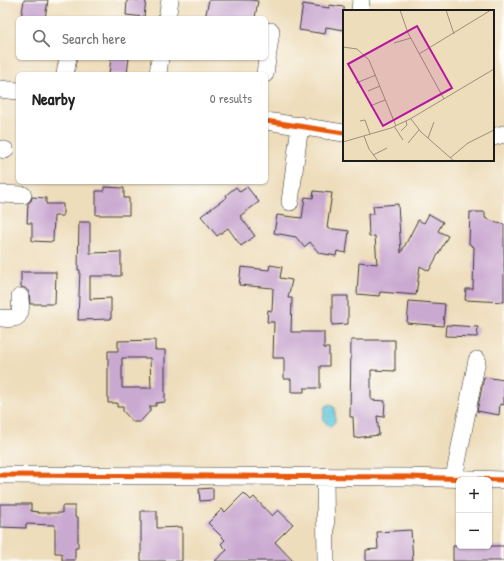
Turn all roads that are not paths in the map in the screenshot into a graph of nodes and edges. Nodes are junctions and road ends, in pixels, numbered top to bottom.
1 (170, 0) edge
2 (361, 0) edge
3 (360, 10) edge
4 (167, 16) edge
5 (270, 31) dead end
6 (268, 48) edge
7 (68, 60) edge
8 (160, 60) edge
9 (267, 60) edge
10 (65, 72) edge
11 (158, 72) edge
12 (265, 72) edge
13 (0, 90) edge
14 (16, 91) edge
15 (268, 121) edge
16 (300, 126) junction
17 (343, 133) edge
18 (504, 134) edge
19 (494, 137) edge
20 (0, 194) edge
21 (23, 195) dead end
22 (290, 202) dead end
23 (20, 297) dead end
24 (0, 318) edge
25 (477, 360) dead end
26 (0, 475) edge
27 (325, 476) junction
28 (454, 478) junction
29 (504, 480) edge
30 (326, 561) edge

1 - 4 street
2 - 3 street
5 - 6 street
7 - 10 street
8 - 11 street
9 - 12 street
13 - 14 street
15 - 16 street
16 - 17 street
16 - 22 street
18 - 19 street
20 - 21 street
23 - 24 street
25 - 28 street
26 - 27 street
27 - 28 street
27 - 30 street
28 - 29 street

